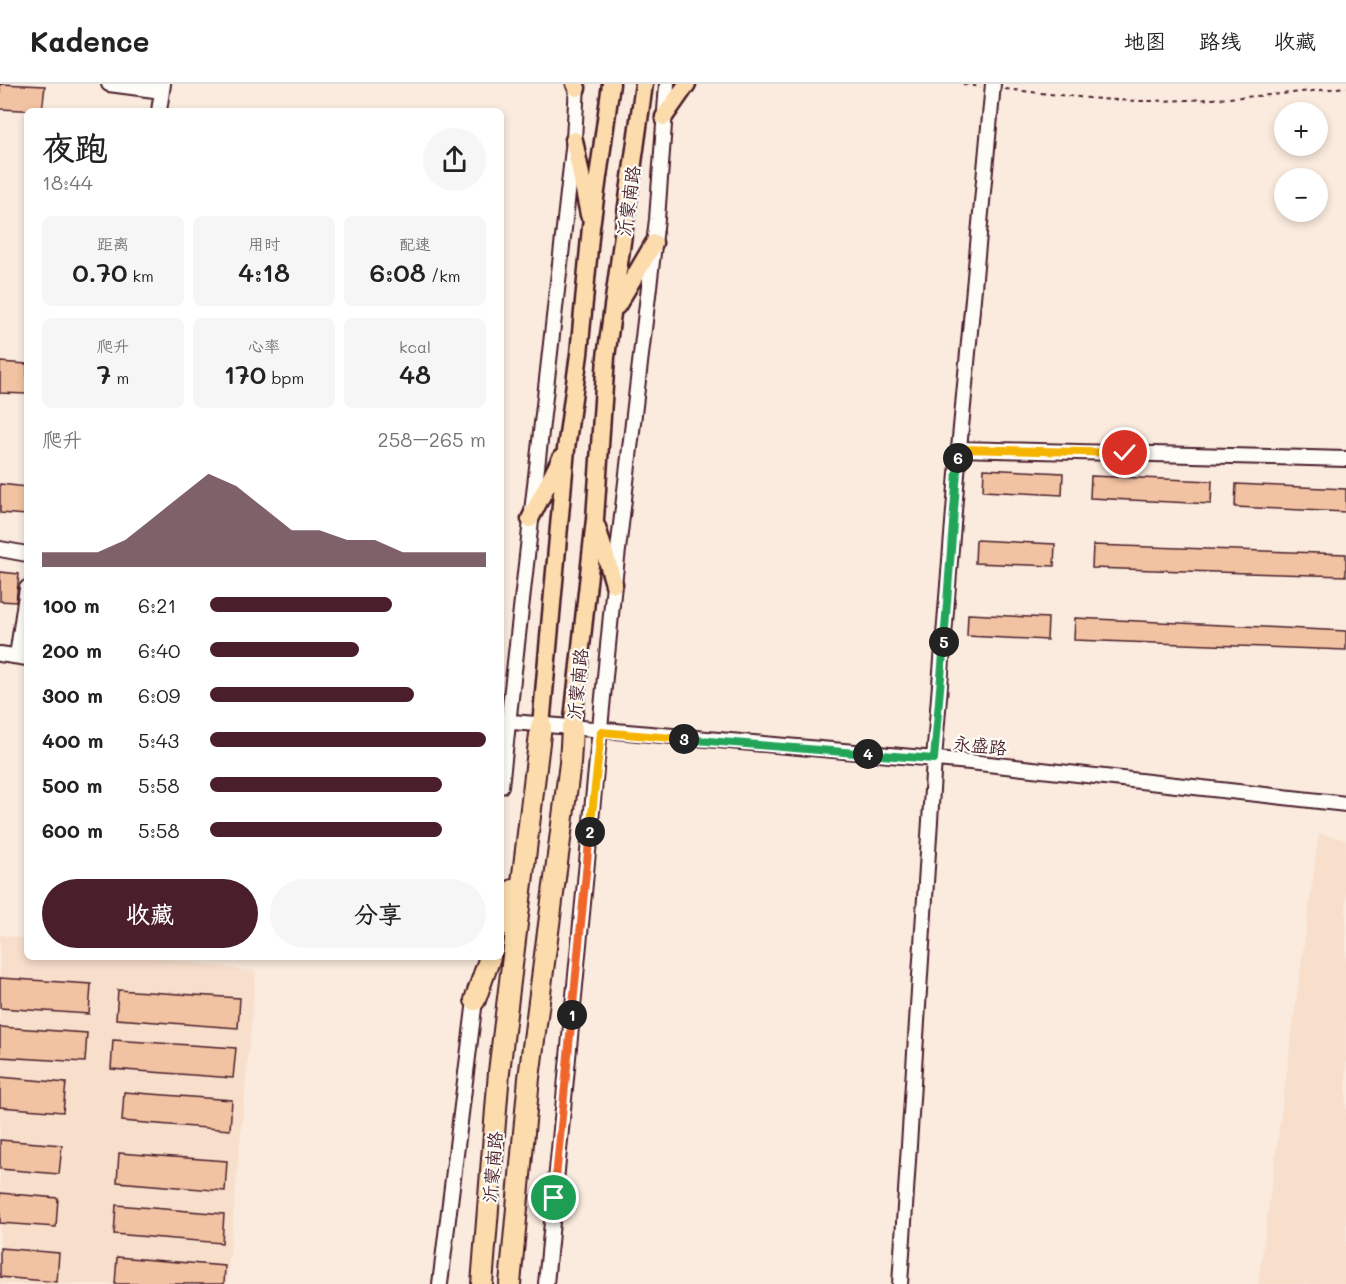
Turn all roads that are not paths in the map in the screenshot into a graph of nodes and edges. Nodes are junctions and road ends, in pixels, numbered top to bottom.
1 (109, 84) edge
2 (611, 84) edge
3 (644, 84) edge
4 (667, 84) edge
5 (687, 84) edge
6 (576, 85) edge
7 (993, 86) edge
8 (162, 88) edge
9 (159, 108) edge
10 (664, 117) junction
11 (574, 140) junction
12 (591, 227) junction
13 (654, 243) junction
14 (612, 314) junction
15 (566, 449) junction
16 (959, 449) junction
17 (1346, 459) edge
18 (530, 519) junction
19 (595, 519) junction
20 (0, 549) edge
21 (24, 553) edge
22 (614, 584) junction
23 (24, 629) edge
24 (0, 654) edge
25 (22, 657) edge
26 (505, 722) edge
27 (541, 726) junction
28 (572, 729) junction
29 (601, 732) junction
30 (504, 738) edge
31 (934, 759) junction
32 (1346, 804) edge
33 (526, 854) junction
34 (504, 916) edge
35 (480, 960) edge
36 (489, 960) edge
37 (475, 1000) junction
38 (440, 1284) edge
39 (482, 1284) edge
40 (510, 1284) edge
41 (546, 1284) edge
42 (900, 1284) edge

1 - 8 street
2 - 12 main road, 沂蒙南路
3 - 14 main road, 沂蒙南路
4 - 10 street
5 - 10 main road
6 - 11 street
7 - 16 street
8 - 9 street
10 - 13 street
11 - 12 main road
11 - 18 street
12 - 15 main road, 沂蒙南路
13 - 14 main road
13 - 22 street
14 - 19 main road, 沂蒙南路
15 - 18 main road
15 - 27 main road, 沂蒙南路
16 - 17 street
16 - 31 street
18 - 26 street
19 - 22 main road
19 - 28 main road, 沂蒙南路
20 - 21 street
22 - 29 street
23 - 25 street
24 - 25 street
26 - 27 street, 永盛路
26 - 30 street
27 - 28 street, 永盛路
27 - 33 highway, 沂蒙南路
28 - 29 street, 永盛路
28 - 40 highway, 沂蒙南路
29 - 31 street, 永盛路
29 - 41 street
31 - 32 street, 永盛路
31 - 42 street
33 - 34 highway
33 - 39 highway, 沂蒙南路
35 - 37 street
36 - 37 highway
37 - 38 street

